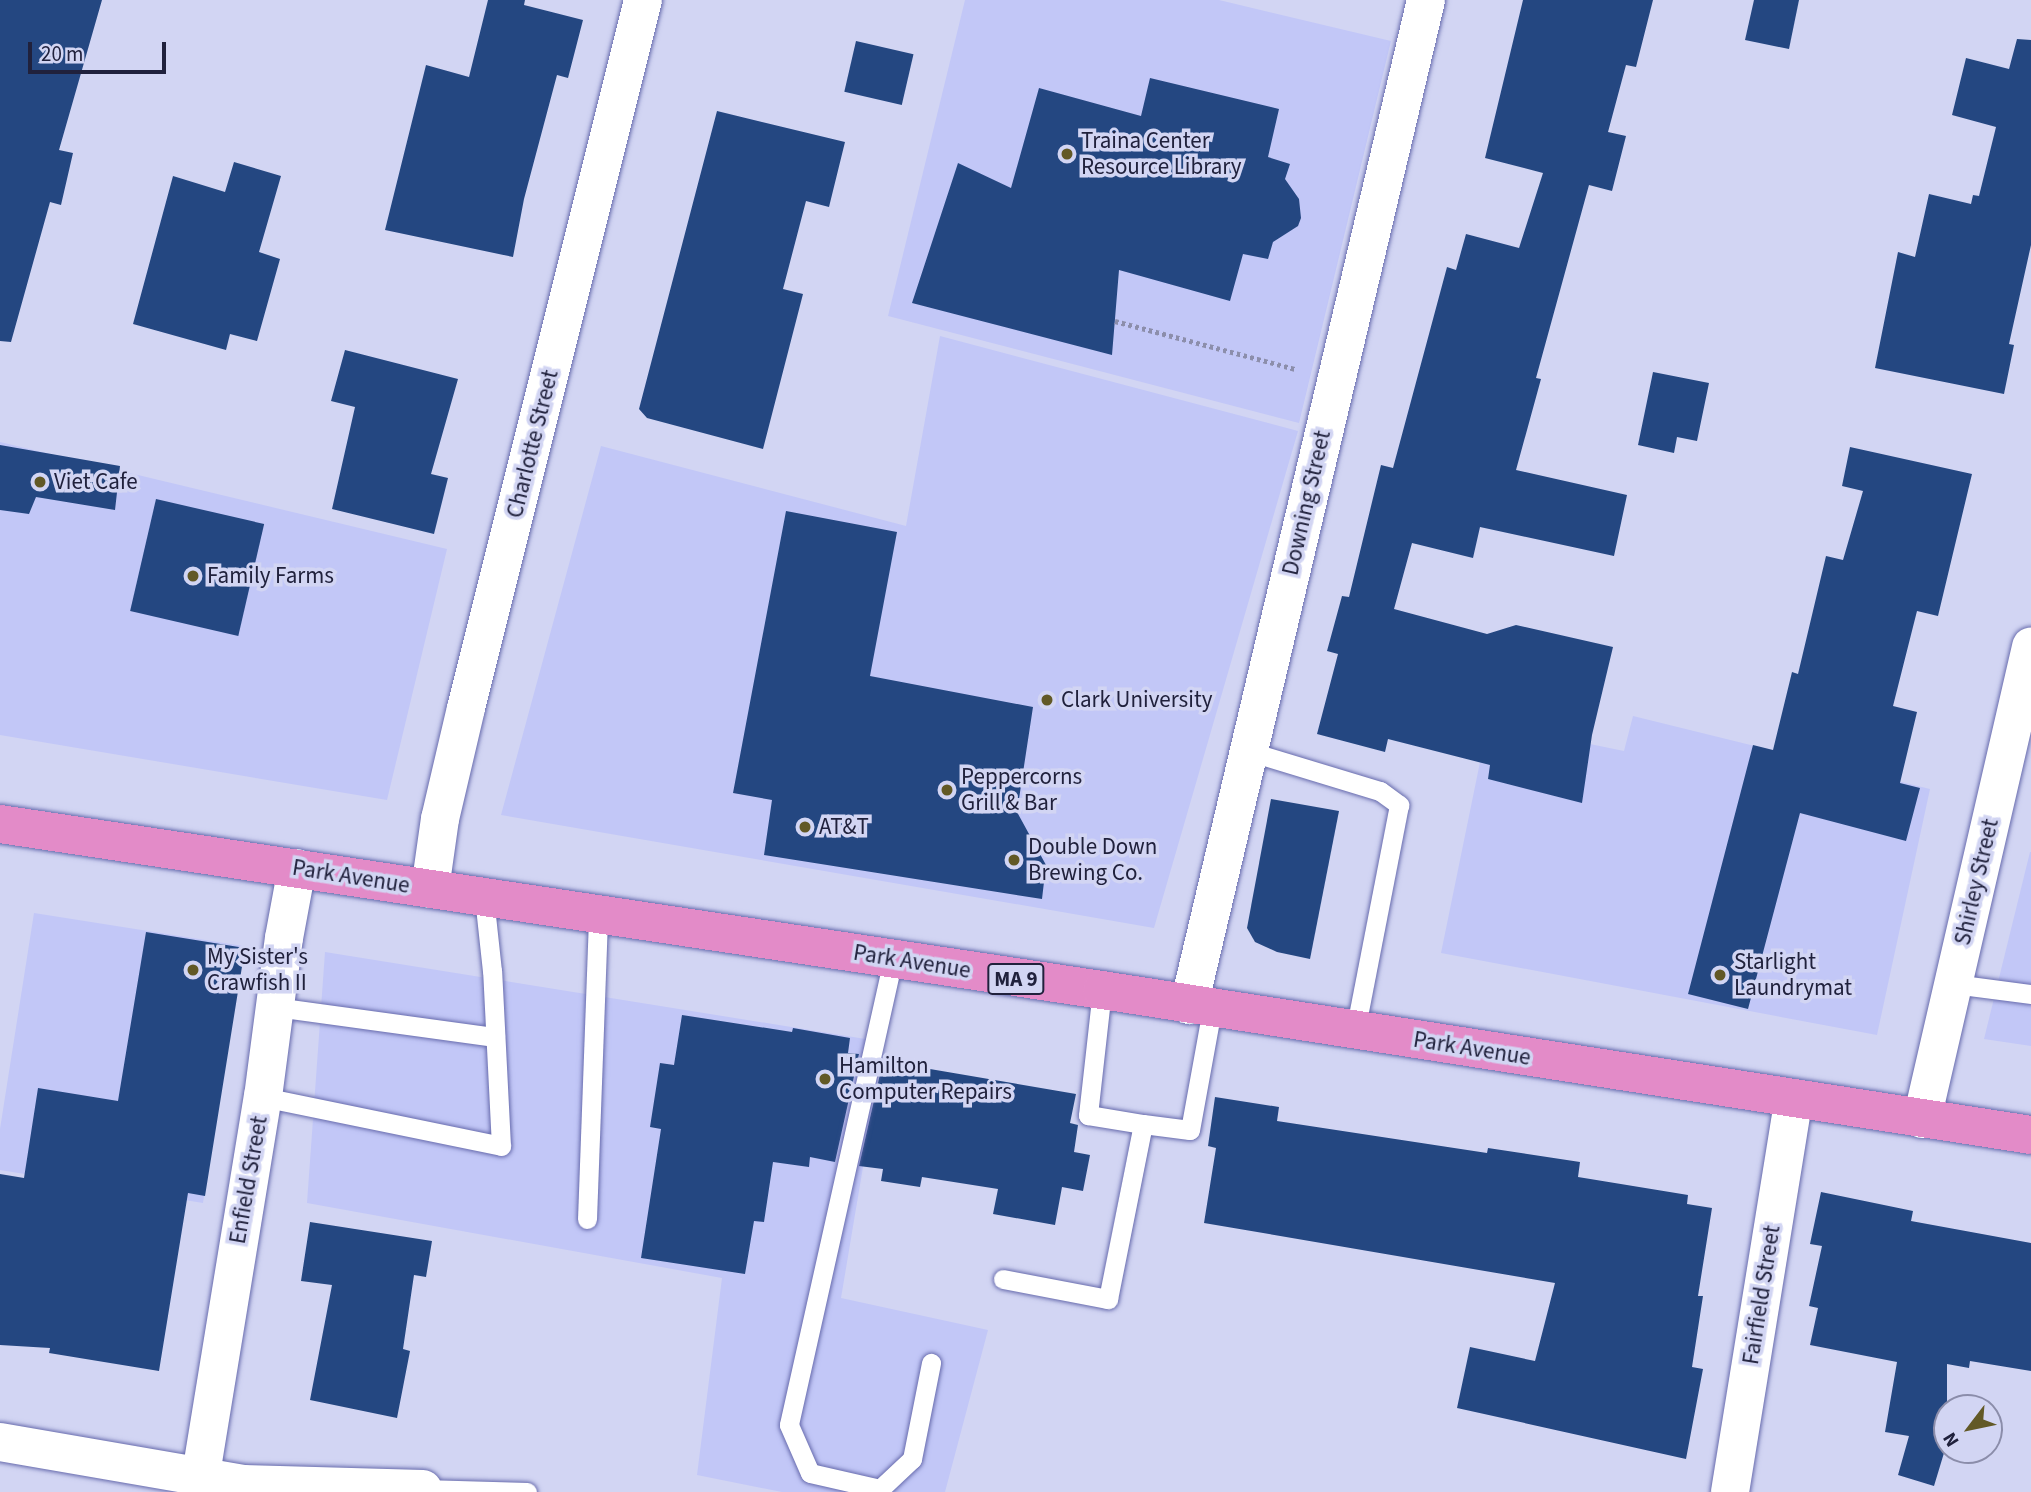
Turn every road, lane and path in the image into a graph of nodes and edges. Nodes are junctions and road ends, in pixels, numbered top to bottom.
1 (643, 0) edge
2 (1426, 0) edge
3 (1115, 321) dead end
4 (1336, 380) junction
5 (2031, 646) edge
6 (1248, 751) junction
7 (0, 824) edge
8 (297, 869) junction
9 (430, 889) junction
10 (484, 897) junction
11 (598, 914) junction
12 (893, 960) junction
13 (1954, 984) junction
14 (1102, 990) junction
15 (2031, 995) edge
16 (275, 1007) junction
17 (1200, 1007) junction
18 (1355, 1031) junction
19 (495, 1037) junction
20 (263, 1097) junction
21 (1794, 1099) junction
22 (1922, 1119) junction
23 (1143, 1124) junction
24 (2031, 1135) edge
25 (587, 1219) dead end
26 (1003, 1279) dead end
27 (931, 1363) dead end
28 (0, 1442) edge
29 (201, 1483) edge
30 (423, 1489) joint
31 (527, 1492) edge
32 (1730, 1492) edge

1 - 9 street, Charlotte Street
2 - 4 street, Downing Street
3 - 4 path
4 - 6 street, Downing Street
5 - 13 street, Shirley Street
6 - 17 street, Downing Street
6 - 18 lane
7 - 8 highway, Park Avenue / MA 9
8 - 9 highway, Park Avenue / MA 9
8 - 16 street, Enfield Street
9 - 10 highway, Park Avenue / MA 9
10 - 11 highway, Park Avenue / MA 9
10 - 19 lane
11 - 12 highway, Park Avenue / MA 9
11 - 25 lane
12 - 14 highway, Park Avenue / MA 9
12 - 27 lane
13 - 15 lane
13 - 22 street, Shirley Street
14 - 17 highway, Park Avenue / MA 9
14 - 23 lane
16 - 19 lane
16 - 20 street, Enfield Street
17 - 18 highway, Park Avenue / MA 9
17 - 23 lane
18 - 21 highway, Park Avenue / MA 9
19 - 20 lane
20 - 29 street, Enfield Street
21 - 22 highway, Park Avenue / MA 9
21 - 32 street, Fairfield Street
22 - 24 highway, Park Avenue / MA 9
23 - 26 lane
28 - 29 street
29 - 30 street
30 - 31 lane

